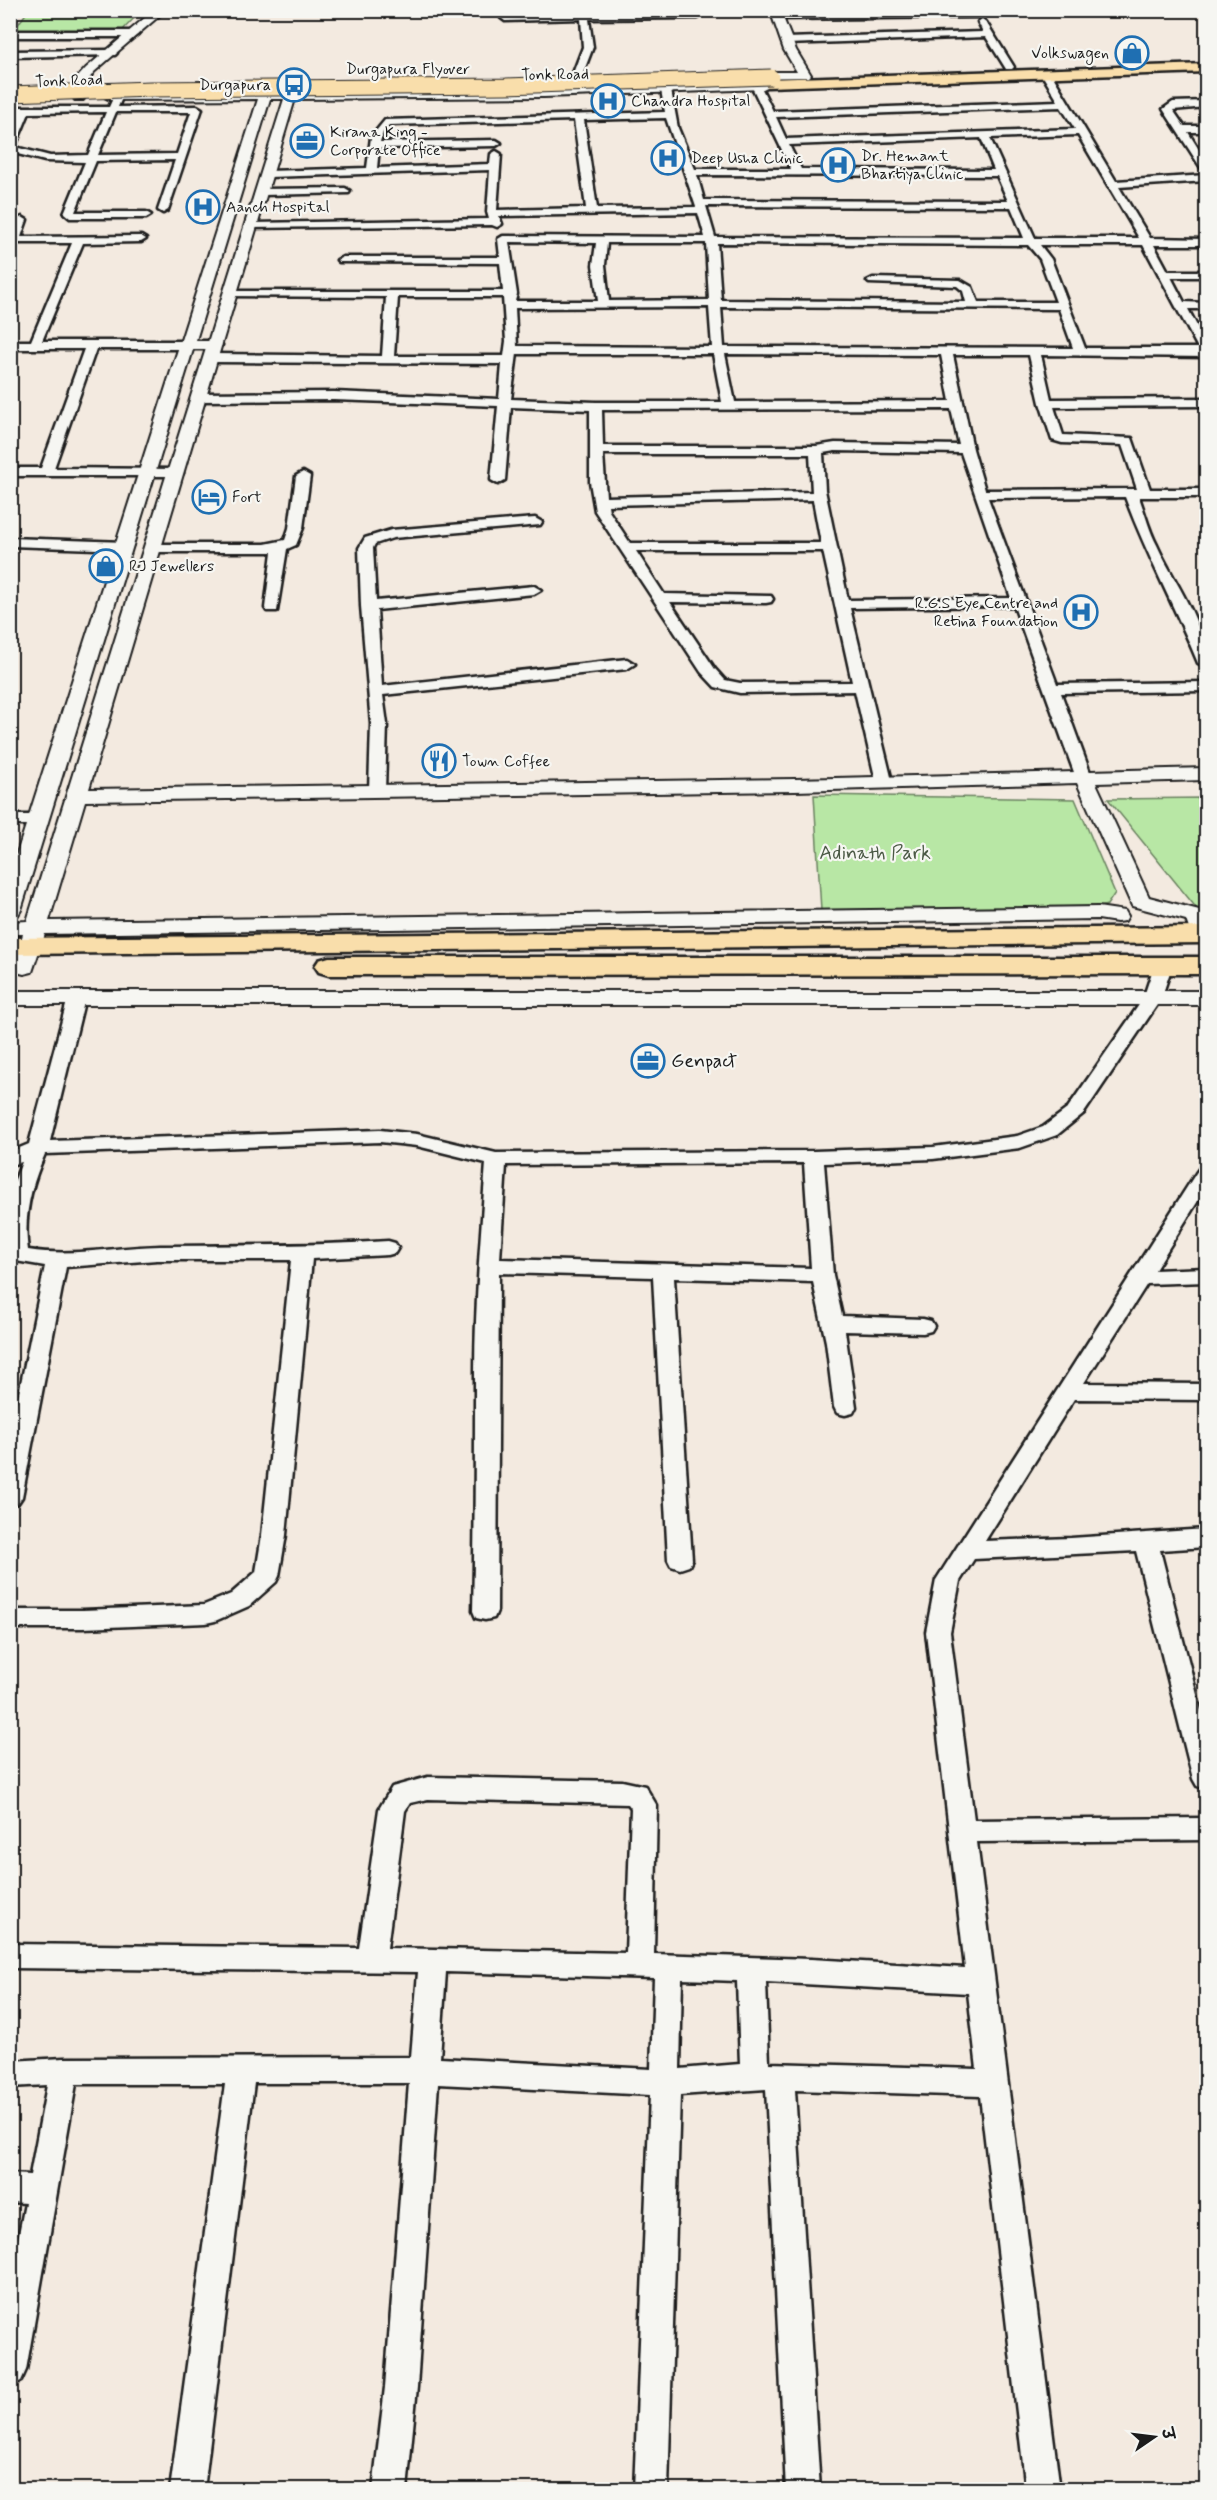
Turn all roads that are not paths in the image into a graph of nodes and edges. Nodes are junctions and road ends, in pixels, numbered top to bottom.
1 (161, 10) edge
2 (776, 13) edge
3 (978, 13) edge
4 (584, 14) edge
5 (698, 15) dead end
6 (505, 18) dead end
7 (10, 34) edge
8 (134, 34) junction
9 (989, 34) junction
10 (786, 41) junction
11 (112, 53) junction
12 (10, 54) edge
13 (1206, 60) edge
14 (1009, 67) junction
15 (1206, 68) edge
16 (1046, 73) junction
17 (805, 75) junction
18 (575, 81) junction
19 (769, 82) junction
20 (486, 89) junction
21 (266, 90) junction
22 (293, 90) junction
23 (666, 90) junction
24 (80, 93) junction
25 (11, 100) edge
26 (115, 103) junction
27 (1064, 104) junction
28 (1206, 104) edge
29 (26, 110) junction
30 (771, 114) junction
31 (671, 115) junction
32 (579, 118) junction
33 (495, 121) junction
34 (1180, 129) junction
35 (1206, 129) edge
36 (1082, 132) junction
37 (984, 135) junction
38 (784, 142) junction
39 (496, 143) junction
40 (375, 145) junction
41 (10, 148) edge
42 (180, 157) junction
43 (91, 158) junction
44 (495, 168) junction
45 (1206, 168) edge
46 (372, 170) junction
47 (691, 172) junction
48 (797, 172) junction
49 (1000, 173) junction
50 (268, 174) junction
51 (1206, 178) edge
52 (1113, 184) junction
53 (345, 191) dead end
54 (263, 192) junction
55 (1013, 204) junction
56 (701, 206) junction
57 (163, 210) dead end
58 (592, 212) junction
59 (146, 215) dead end
60 (494, 218) junction
61 (22, 220) dead end
62 (253, 226) junction
63 (141, 239) dead end
64 (503, 239) junction
65 (602, 239) junction
66 (12, 240) edge
67 (79, 240) junction
68 (711, 240) junction
69 (1031, 241) junction
70 (1148, 242) junction
71 (1206, 242) edge
72 (343, 260) dead end
73 (504, 260) junction
74 (1165, 274) junction
75 (1206, 274) edge
76 (873, 281) dead end
77 (231, 294) junction
78 (392, 294) junction
79 (510, 300) junction
80 (716, 303) junction
81 (604, 304) junction
82 (973, 305) junction
83 (1181, 305) junction
84 (1063, 306) junction
85 (1206, 306) edge
86 (10, 345) edge
87 (35, 345) junction
88 (92, 345) junction
89 (188, 345) junction
90 (718, 351) junction
91 (214, 352) junction
92 (946, 352) junction
93 (1034, 352) junction
94 (1081, 352) junction
95 (1206, 353) edge
96 (511, 355) junction
97 (387, 359) junction
98 (200, 398) junction
99 (1206, 402) edge
100 (504, 403) junction
101 (1046, 403) junction
102 (596, 405) junction
103 (729, 405) junction
104 (957, 405) junction
105 (966, 449) junction
106 (597, 450) junction
107 (816, 450) junction
108 (10, 472) edge
109 (46, 473) junction
110 (148, 473) junction
111 (176, 473) junction
112 (303, 476) dead end
113 (498, 480) dead end
114 (1206, 493) edge
115 (980, 494) junction
116 (1138, 494) junction
117 (820, 496) junction
118 (600, 501) junction
119 (536, 522) dead end
120 (10, 542) edge
121 (125, 546) junction
122 (280, 547) junction
123 (627, 547) junction
124 (829, 547) junction
125 (153, 548) junction
126 (534, 590) dead end
127 (661, 598) junction
128 (766, 599) dead end
129 (1018, 602) junction
130 (842, 604) junction
131 (368, 606) junction
132 (272, 608) dead end
133 (1206, 663) edge
134 (627, 664) dead end
135 (860, 686) junction
136 (1206, 686) edge
137 (1050, 689) junction
138 (375, 691) junction
139 (1206, 774) edge
140 (1083, 776) junction
141 (884, 781) junction
142 (377, 792) junction
143 (76, 795) junction
144 (10, 820) edge
145 (39, 820) junction
146 (1140, 901) junction
147 (10, 910) edge
148 (1122, 926) junction
149 (1202, 926) edge
150 (20, 947) edge
151 (1163, 966) junction
152 (1206, 966) edge
153 (10, 998) edge
154 (76, 998) junction
155 (1200, 998) edge
156 (1152, 999) junction
157 (38, 1148) junction
158 (814, 1157) junction
159 (10, 1159) edge
160 (496, 1159) junction
161 (1206, 1173) edge
162 (388, 1248) dead end
163 (302, 1253) junction
164 (57, 1261) junction
165 (489, 1266) junction
166 (663, 1271) junction
167 (822, 1275) junction
168 (1206, 1275) edge
169 (1141, 1277) junction
170 (832, 1323) junction
171 (923, 1326) dead end
172 (1068, 1391) junction
173 (1206, 1392) edge
174 (845, 1407) dead end
175 (10, 1497) edge
176 (1206, 1538) edge
177 (1146, 1542) junction
178 (967, 1550) junction
179 (681, 1560) dead end
180 (485, 1611) dead end
181 (10, 1619) edge
182 (1206, 1779) edge
183 (1206, 1828) edge
184 (961, 1832) junction
185 (10, 1956) edge
186 (371, 1960) junction
187 (433, 1960) junction
188 (654, 1966) junction
189 (751, 1969) junction
190 (980, 1981) junction
191 (64, 2070) junction
192 (241, 2070) junction
193 (425, 2070) junction
194 (11, 2074) edge
195 (768, 2076) junction
196 (667, 2083) junction
197 (993, 2083) junction
198 (10, 2188) edge
199 (44, 2189) junction
200 (10, 2370) edge
201 (187, 2490) edge
202 (390, 2490) edge
203 (651, 2490) edge
204 (803, 2490) edge
205 (1043, 2490) edge

1 - 8 street
2 - 3 street
2 - 10 street
3 - 9 street
4 - 5 street
4 - 6 street
4 - 18 street
7 - 8 street
8 - 11 street
9 - 10 street
9 - 14 street
10 - 17 street
11 - 12 street
11 - 24 street
13 - 14 main road, Tonk Road
14 - 17 main road, Tonk Road
15 - 16 main road, Tonk Road
16 - 19 main road, Tonk Road
16 - 27 street
17 - 18 street, Tonk Road
17 - 19 main road, Durgapura Flyover
18 - 20 street, Tonk Road
19 - 23 street, Tonk Road
19 - 25 main road, Durgapura Flyover, bridge
19 - 30 street
20 - 22 street, Tonk Road
20 - 23 street, Tonk Road
21 - 22 street, Tonk Road
21 - 24 street, Tonk Road
21 - 26 street, Tonk Road
21 - 89 street
22 - 50 street
23 - 31 street
24 - 25 street, Tonk Road
24 - 26 street, Tonk Road
25 - 29 street
26 - 29 street
26 - 42 street
26 - 43 street
27 - 30 street
27 - 36 street
28 - 34 street
29 - 41 street
30 - 38 street
31 - 32 street
31 - 47 street
32 - 33 street
32 - 58 street
33 - 39 street
33 - 40 street
34 - 35 street
34 - 45 street
36 - 37 street
36 - 52 street
37 - 38 street
37 - 49 street
38 - 48 street
39 - 40 street
39 - 44 street
40 - 46 street
41 - 43 street
42 - 43 street
42 - 57 street
43 - 59 street
44 - 46 street
44 - 60 street
46 - 50 street
47 - 48 street
47 - 56 street
48 - 49 street
49 - 55 street
50 - 54 street
51 - 52 street
52 - 70 street
53 - 54 street
54 - 62 street
55 - 56 street
55 - 69 street
56 - 58 street
56 - 68 street
58 - 60 street
60 - 62 street
60 - 64 street
61 - 66 street
62 - 77 street
63 - 67 street
64 - 65 street
64 - 73 street
65 - 68 street
65 - 81 street
66 - 67 street
67 - 87 street
68 - 69 street
68 - 80 street
69 - 70 street
69 - 84 street
70 - 71 street
70 - 74 street
72 - 73 street
73 - 79 street
74 - 75 street
74 - 83 street
76 - 82 street
77 - 78 street
77 - 91 street
78 - 79 street
78 - 97 street
79 - 81 street
79 - 96 street
80 - 81 street
80 - 82 street
80 - 90 street
82 - 84 street
83 - 85 street
83 - 95 street
84 - 94 street
86 - 87 street
87 - 88 street
88 - 89 street
88 - 109 street
89 - 91 street
89 - 110 street
90 - 92 street
90 - 96 street
90 - 103 street
91 - 97 street
91 - 98 street
92 - 93 street
92 - 104 street
93 - 94 street
93 - 101 street
94 - 95 street
96 - 97 street
96 - 100 street
98 - 100 street
98 - 111 street
99 - 101 street
100 - 102 street
100 - 113 street
101 - 116 street
102 - 103 street
102 - 106 street
103 - 104 street
104 - 105 street
105 - 107 street
105 - 115 street
106 - 107 street
106 - 118 street
107 - 117 street
108 - 109 street
109 - 110 street
110 - 111 street
110 - 121 street
111 - 125 street
112 - 122 street
114 - 116 street
115 - 116 street
115 - 129 street
116 - 133 street
117 - 118 street
117 - 124 street
118 - 123 street
119 - 131 street
120 - 121 street
121 - 145 street
122 - 125 street
122 - 132 street
123 - 124 street
123 - 127 street
124 - 130 street
125 - 143 street
126 - 131 street
127 - 128 street
127 - 135 street
129 - 130 street
129 - 137 street
130 - 135 street
131 - 138 street
134 - 138 street
135 - 141 street
136 - 137 street
137 - 140 street
138 - 142 street
139 - 140 street
140 - 141 street
140 - 146 street
141 - 142 street
142 - 143 street
143 - 150 street
144 - 145 street
145 - 147 street
146 - 148 street
146 - 149 street
148 - 149 main road
148 - 150 main road
150 - 151 main road
151 - 152 main road
151 - 156 street
153 - 154 street
154 - 156 street
154 - 157 street
155 - 156 street
156 - 158 street
157 - 159 street
157 - 160 street
157 - 164 street
158 - 160 street
158 - 167 street
160 - 165 street
161 - 169 street
162 - 163 street
163 - 164 street
163 - 181 street
164 - 175 street
165 - 166 street
165 - 180 street
166 - 167 street
166 - 179 street
167 - 170 street
168 - 169 street
169 - 172 street
170 - 171 street
170 - 174 street
172 - 173 street
172 - 178 street
176 - 177 street
177 - 178 street
177 - 182 street
178 - 184 street
183 - 184 street
184 - 190 street
185 - 186 street
186 - 187 street
186 - 188 street
187 - 188 street
187 - 193 street
188 - 189 street
188 - 196 street
189 - 190 street
189 - 195 street
190 - 197 street
191 - 192 street
191 - 194 street
191 - 199 street
192 - 193 street
192 - 201 street
193 - 196 street
193 - 202 street
195 - 196 street
195 - 197 street
195 - 204 street
196 - 203 street
197 - 205 street
198 - 199 street
199 - 200 street

